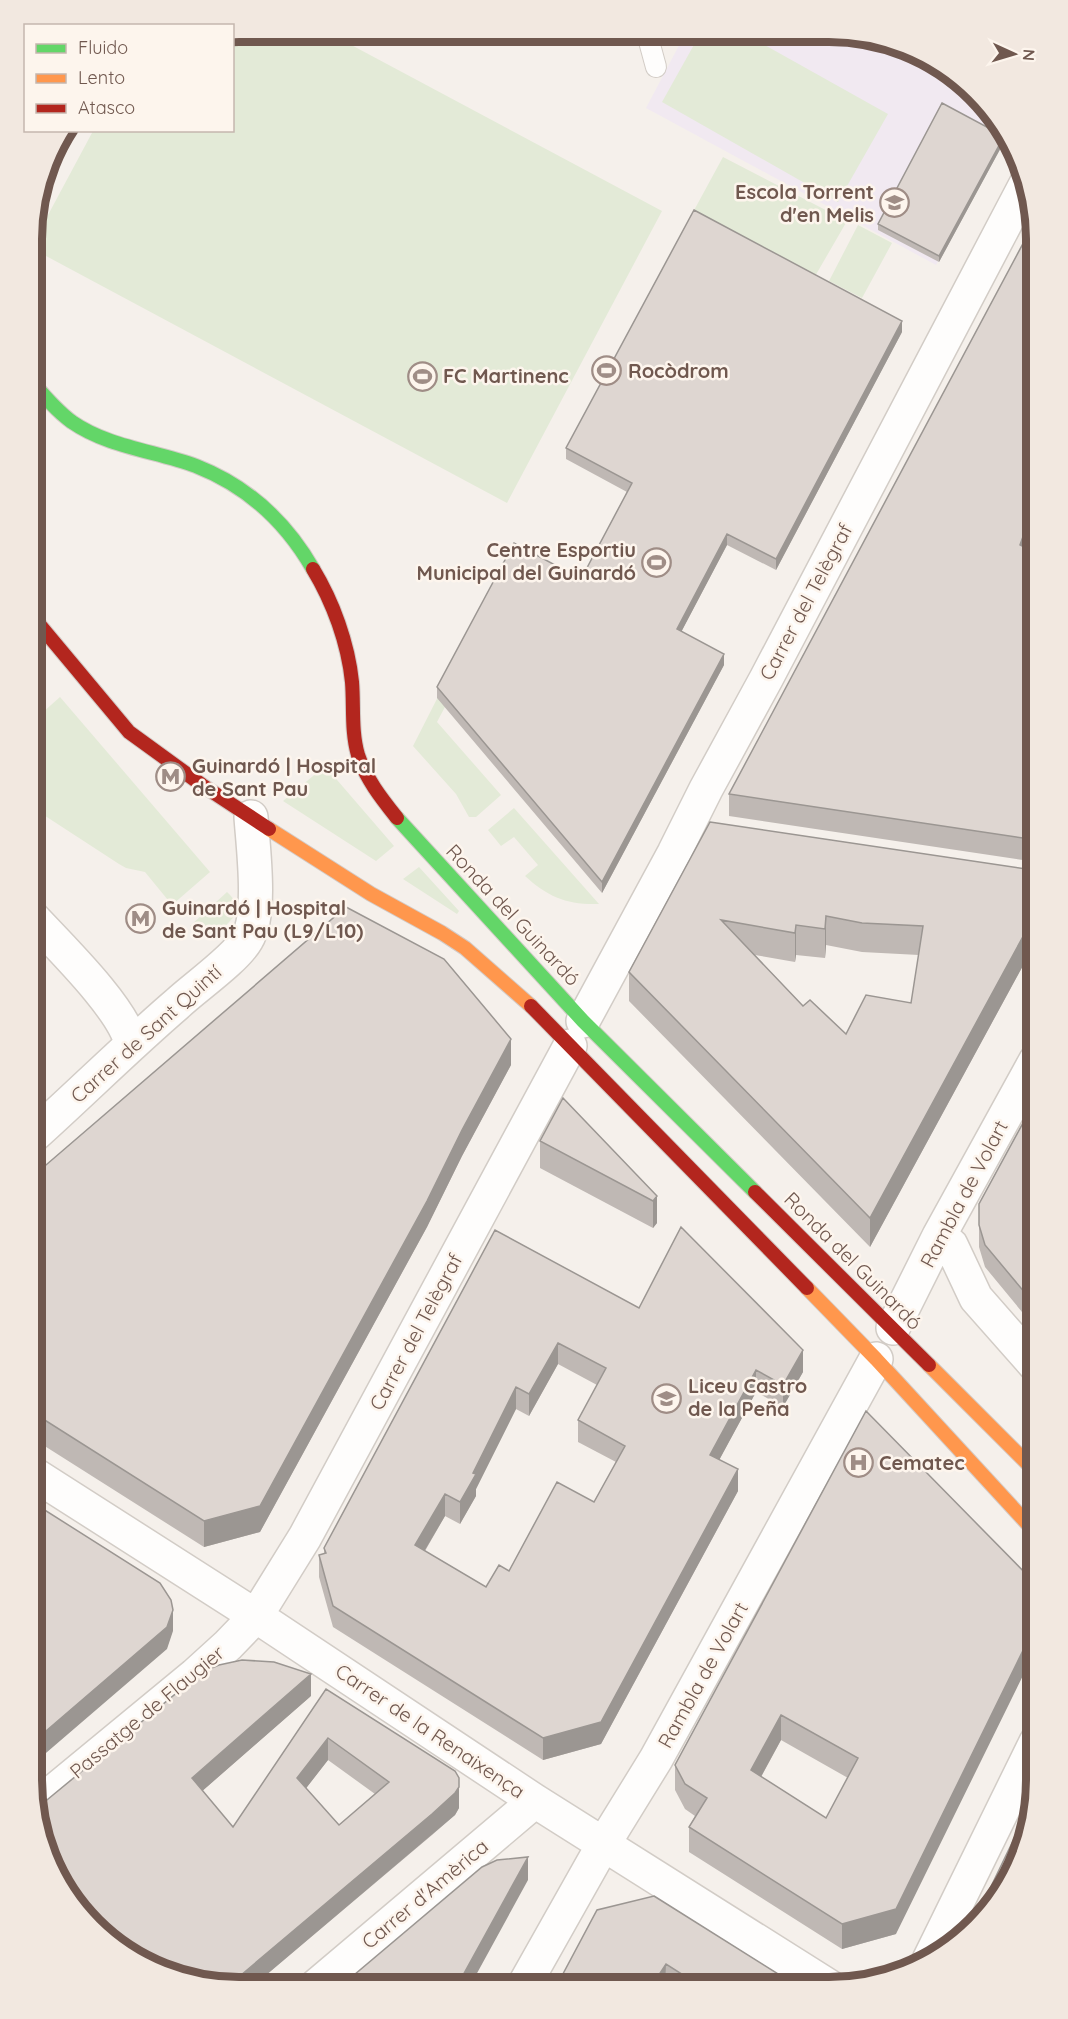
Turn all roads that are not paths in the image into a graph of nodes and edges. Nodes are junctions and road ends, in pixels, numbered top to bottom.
1 (643, 42) edge
2 (648, 42) edge
3 (638, 57) dead end
4 (656, 67) dead end
5 (1021, 194) edge
6 (42, 394) edge
7 (42, 628) edge
8 (252, 817) junction
9 (42, 928) edge
10 (577, 1033) junction
11 (131, 1044) junction
12 (1026, 1078) edge
13 (42, 1128) edge
14 (939, 1236) junction
15 (884, 1344) junction
16 (1026, 1355) edge
17 (1026, 1464) edge
18 (42, 1479) edge
19 (1026, 1521) edge
20 (256, 1616) junction
21 (1026, 1762) edge
22 (43, 1800) edge
23 (535, 1801) junction
24 (603, 1845) junction
25 (936, 1945) edge
26 (327, 1977) edge
27 (529, 1977) edge
28 (814, 1977) edge

1 - 3 lane
2 - 4 lane
5 - 10 street, Carrer del Telègraf
6 - 10 main road, Ronda del Guinardó
7 - 8 main road, Ronda del Guinardó
8 - 10 main road, Ronda del Guinardó
8 - 11 street, Carrer de Sant Quintí
9 - 11 street
10 - 15 main road, Ronda del Guinardó
10 - 15 main road, Ronda del Guinardó
10 - 20 street, Carrer del Telègraf
11 - 13 street, Carrer de Sant Quintí
12 - 14 street, Rambla de Volart
14 - 15 street, Rambla de Volart
14 - 16 street
15 - 17 main road, Ronda del Guinardó
15 - 19 main road, Ronda del Guinardó
15 - 24 street, Rambla de Volart
18 - 20 street, Carrer de la Renaixença
20 - 22 street, Passatge de Flaugier
20 - 23 street, Carrer de la Renaixença
21 - 25 street
23 - 24 street, Carrer de la Renaixença
23 - 26 street, Carrer d'Amèrica
24 - 27 street, Rambla de Volart
24 - 28 street, Carrer de la Renaixença

